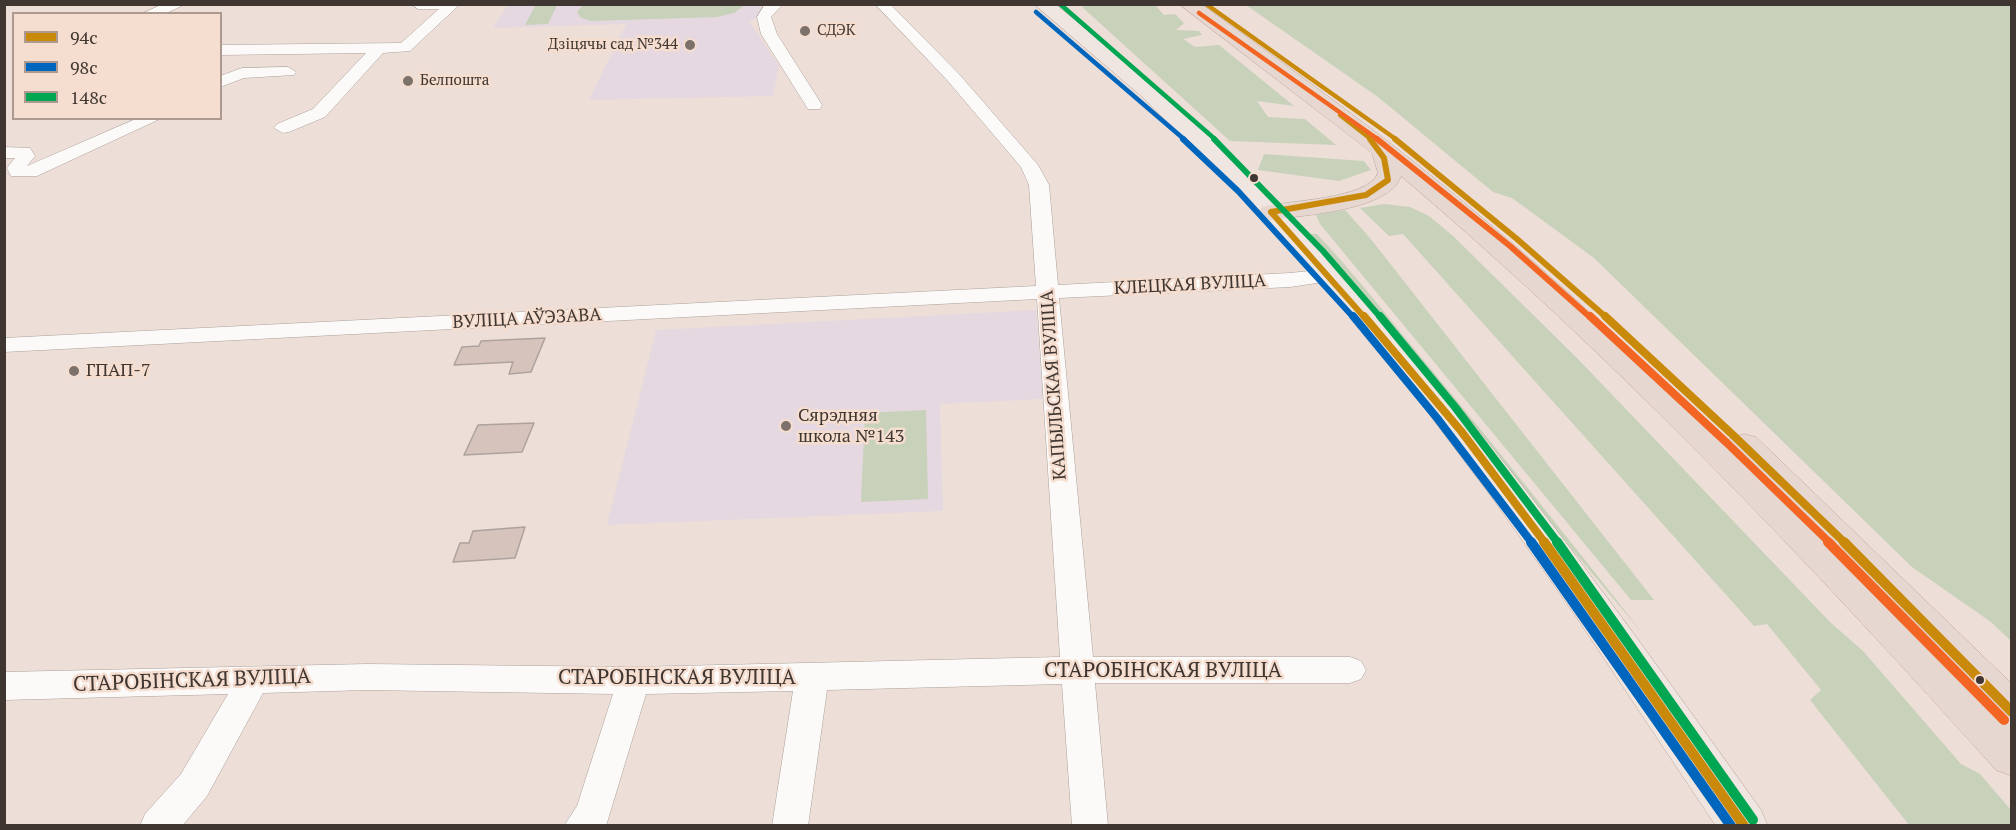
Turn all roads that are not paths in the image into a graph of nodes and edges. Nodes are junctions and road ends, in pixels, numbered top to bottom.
1 (179, 4) edge
2 (776, 4) edge
3 (882, 4) edge
4 (1043, 4) edge
5 (1188, 4) edge
6 (1205, 4) edge
7 (418, 5) edge
8 (154, 12) edge
9 (378, 49) junction
10 (222, 50) edge
11 (288, 72) dead end
12 (222, 81) edge
13 (814, 105) dead end
14 (149, 120) edge
15 (283, 128) dead end
16 (1383, 149) junction
17 (4, 153) edge
18 (1347, 200) junction
19 (1272, 212) junction
20 (1478, 229) junction
21 (1329, 275) junction
22 (1050, 293) junction
23 (4, 345) edge
24 (1076, 670) junction
25 (1350, 670) dead end
26 (812, 677) junction
27 (254, 679) junction
28 (634, 681) junction
29 (4, 686) edge
30 (2012, 713) edge
31 (2012, 756) edge
32 (158, 825) edge
33 (582, 825) edge
34 (789, 825) edge
35 (1090, 825) edge
36 (1744, 825) edge

1 - 8 street
2 - 13 street
3 - 22 street, КАПЫЛЬСКАЯ ВУЛІЦА
4 - 19 main road
5 - 16 highway
6 - 30 highway
7 - 9 street
9 - 10 street
9 - 15 street
11 - 12 street
14 - 17 street
16 - 18 highway
16 - 20 highway
18 - 19 highway
18 - 20 highway
19 - 21 main road
20 - 31 highway
21 - 22 street, КЛЕЦКАЯ ВУЛІЦА
21 - 36 main road
22 - 23 street, ВУЛІЦА АЎЭЗАВА
22 - 24 street, КАПЫЛЬСКАЯ ВУЛІЦА
24 - 25 street, СТАРОБІНСКАЯ ВУЛІЦА
24 - 26 street, СТАРОБІНСКАЯ ВУЛІЦА
24 - 35 street, КАПЫЛЬСКАЯ ВУЛІЦА
26 - 28 street, СТАРОБІНСКАЯ ВУЛІЦА
26 - 34 street
27 - 28 street, СТАРОБІНСКАЯ ВУЛІЦА
27 - 29 street, СТАРОБІНСКАЯ ВУЛІЦА
27 - 32 street
28 - 33 street

